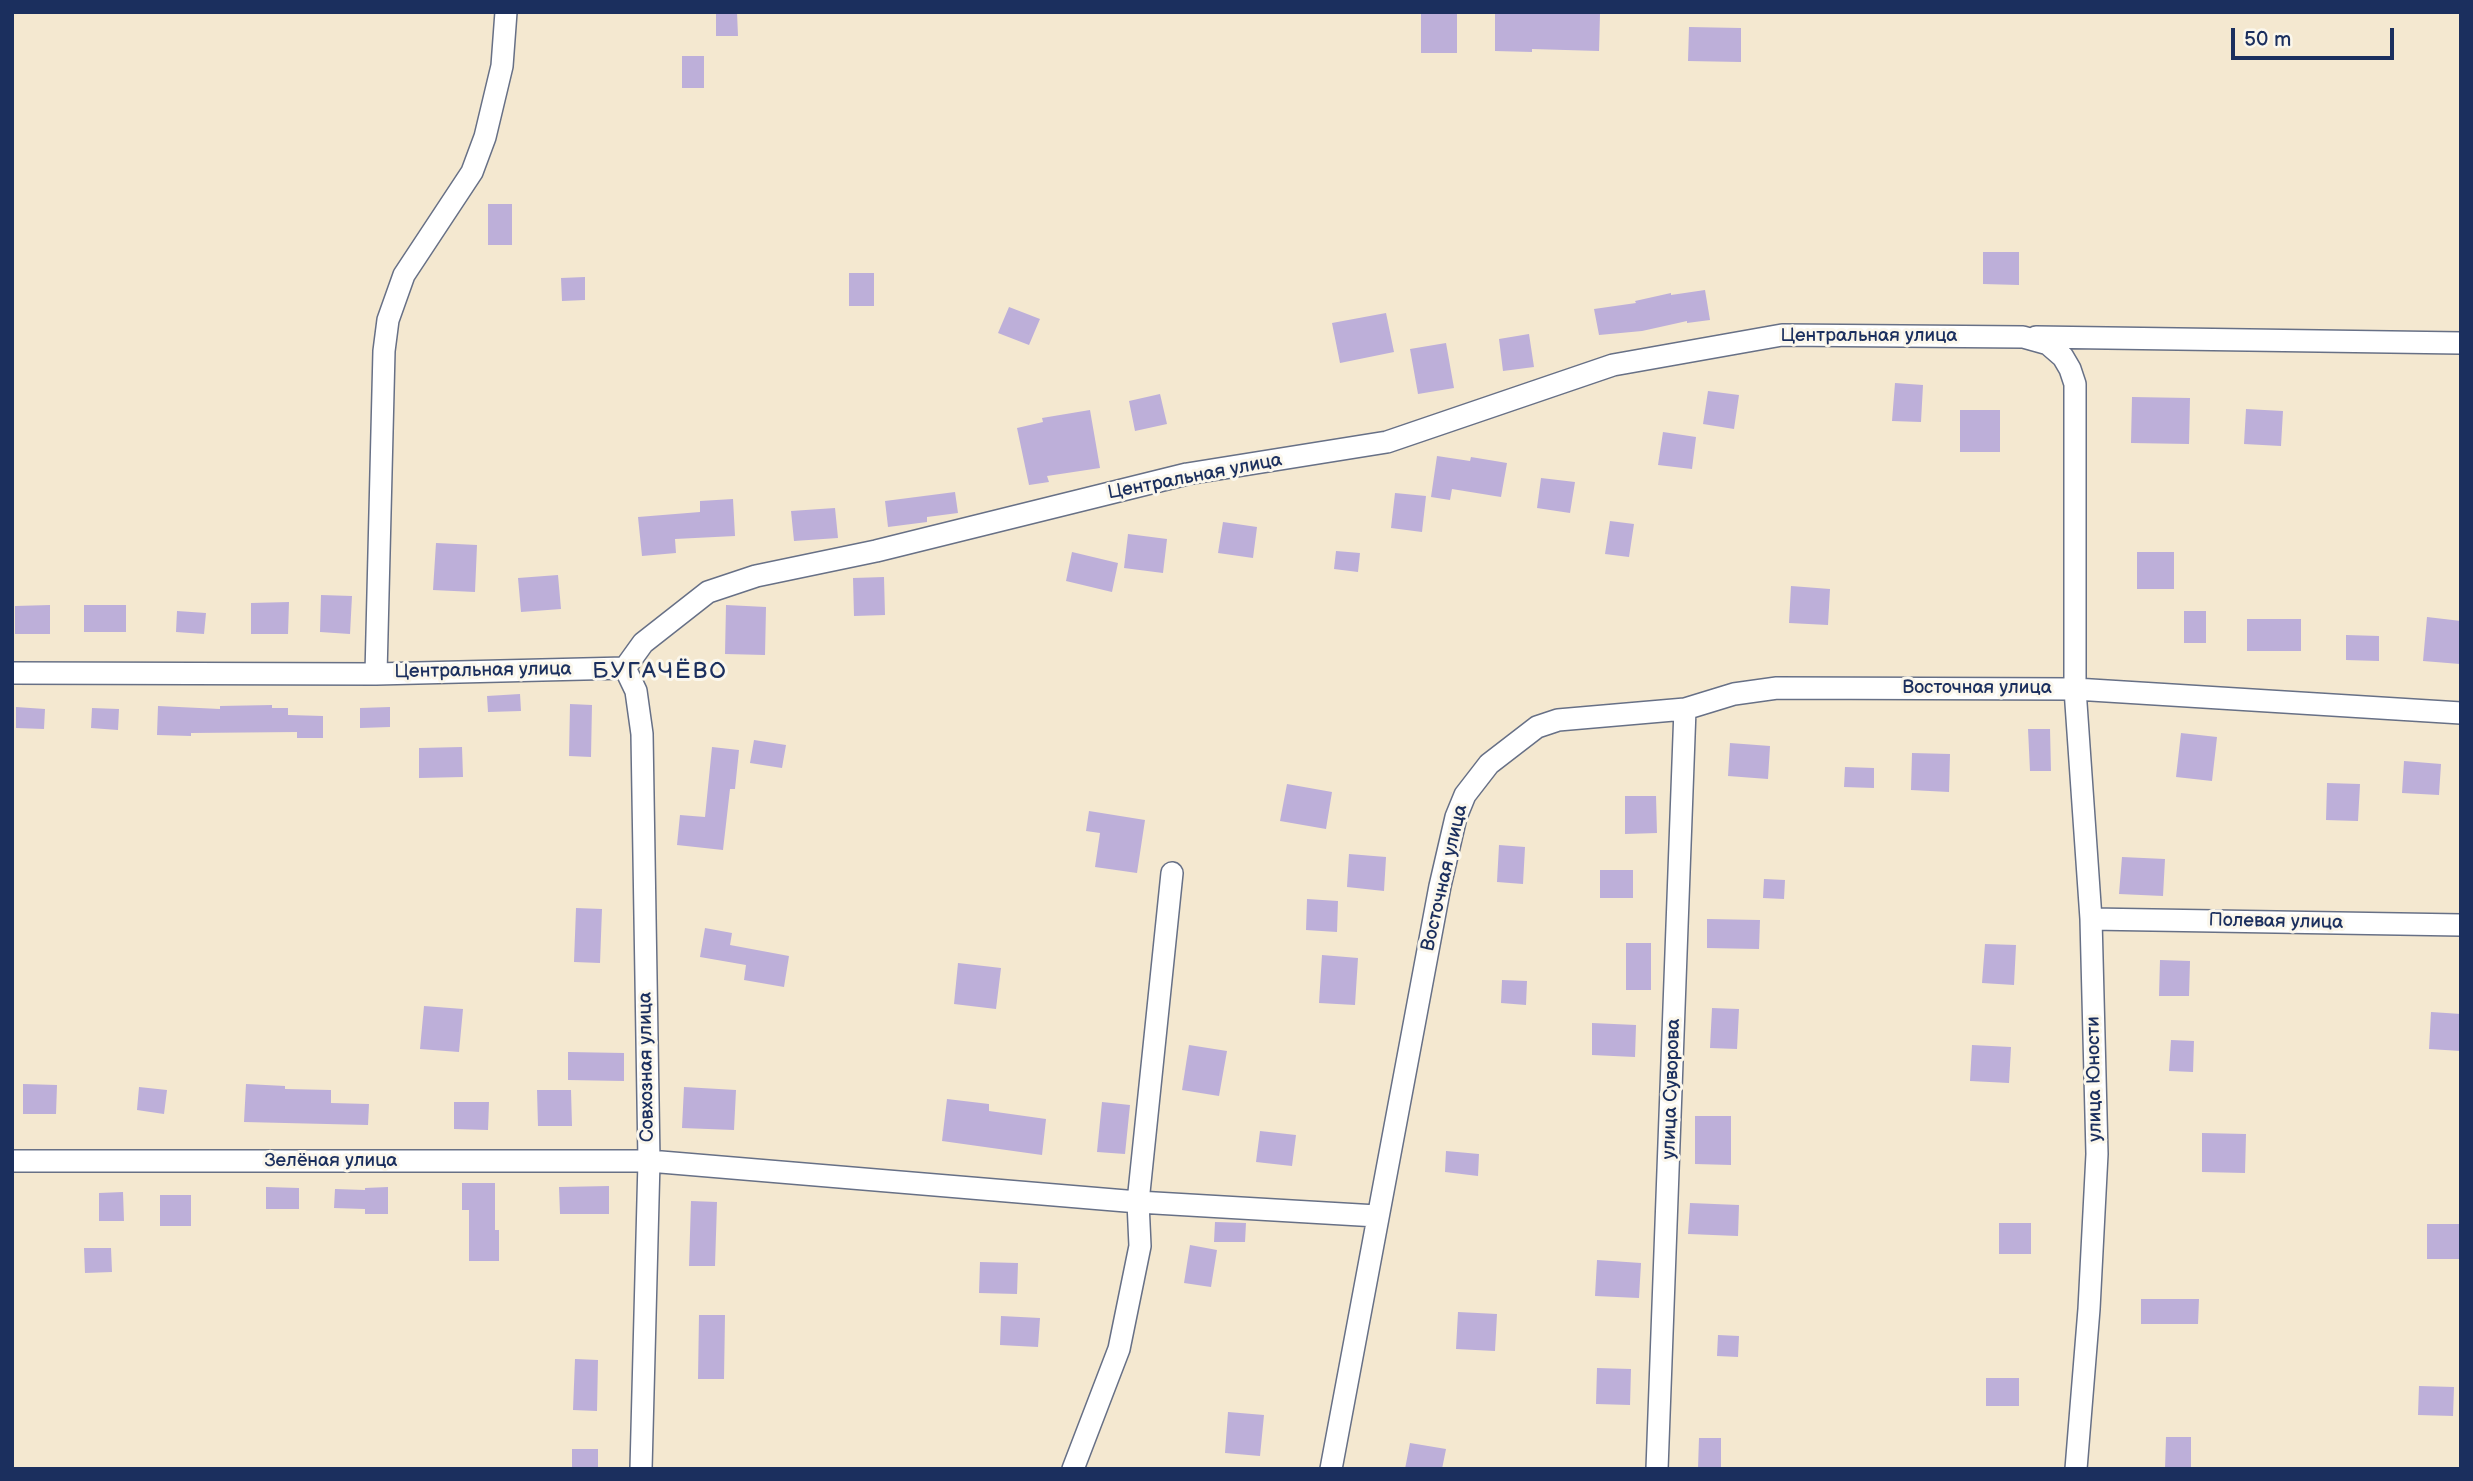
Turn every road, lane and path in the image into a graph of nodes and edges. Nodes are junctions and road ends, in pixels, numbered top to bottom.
1 (506, 12) edge
2 (2024, 337) junction
3 (2461, 343) edge
4 (625, 668) junction
5 (12, 673) edge
6 (376, 674) junction
7 (2075, 689) junction
8 (1685, 709) junction
9 (2461, 713) edge
10 (1172, 873) dead end
11 (2091, 919) junction
12 (2461, 925) edge
13 (12, 1161) edge
14 (649, 1161) junction
15 (1138, 1202) junction
16 (1377, 1216) junction
17 (641, 1469) edge
18 (1073, 1469) edge
19 (1331, 1469) edge
20 (1657, 1469) edge
21 (2076, 1469) edge

1 - 6 street
2 - 3 street
2 - 4 street, Центральная улица
2 - 7 street, Центральная улица
4 - 6 street, Центральная улица
4 - 14 street, Совхозная улица
5 - 6 street, Центральная улица
7 - 8 street, Восточная улица
7 - 9 street, Восточная улица
7 - 11 street, улица Юности
8 - 16 street, Восточная улица
8 - 20 street, улица Суворова
10 - 15 street
11 - 12 street, Полевая улица
11 - 21 street, улица Юности
13 - 14 street, Зелёная улица
14 - 15 street, Зелёная улица
14 - 17 street, Совхозная улица
15 - 16 street, Зелёная улица
15 - 18 street
16 - 19 street, Восточная улица

